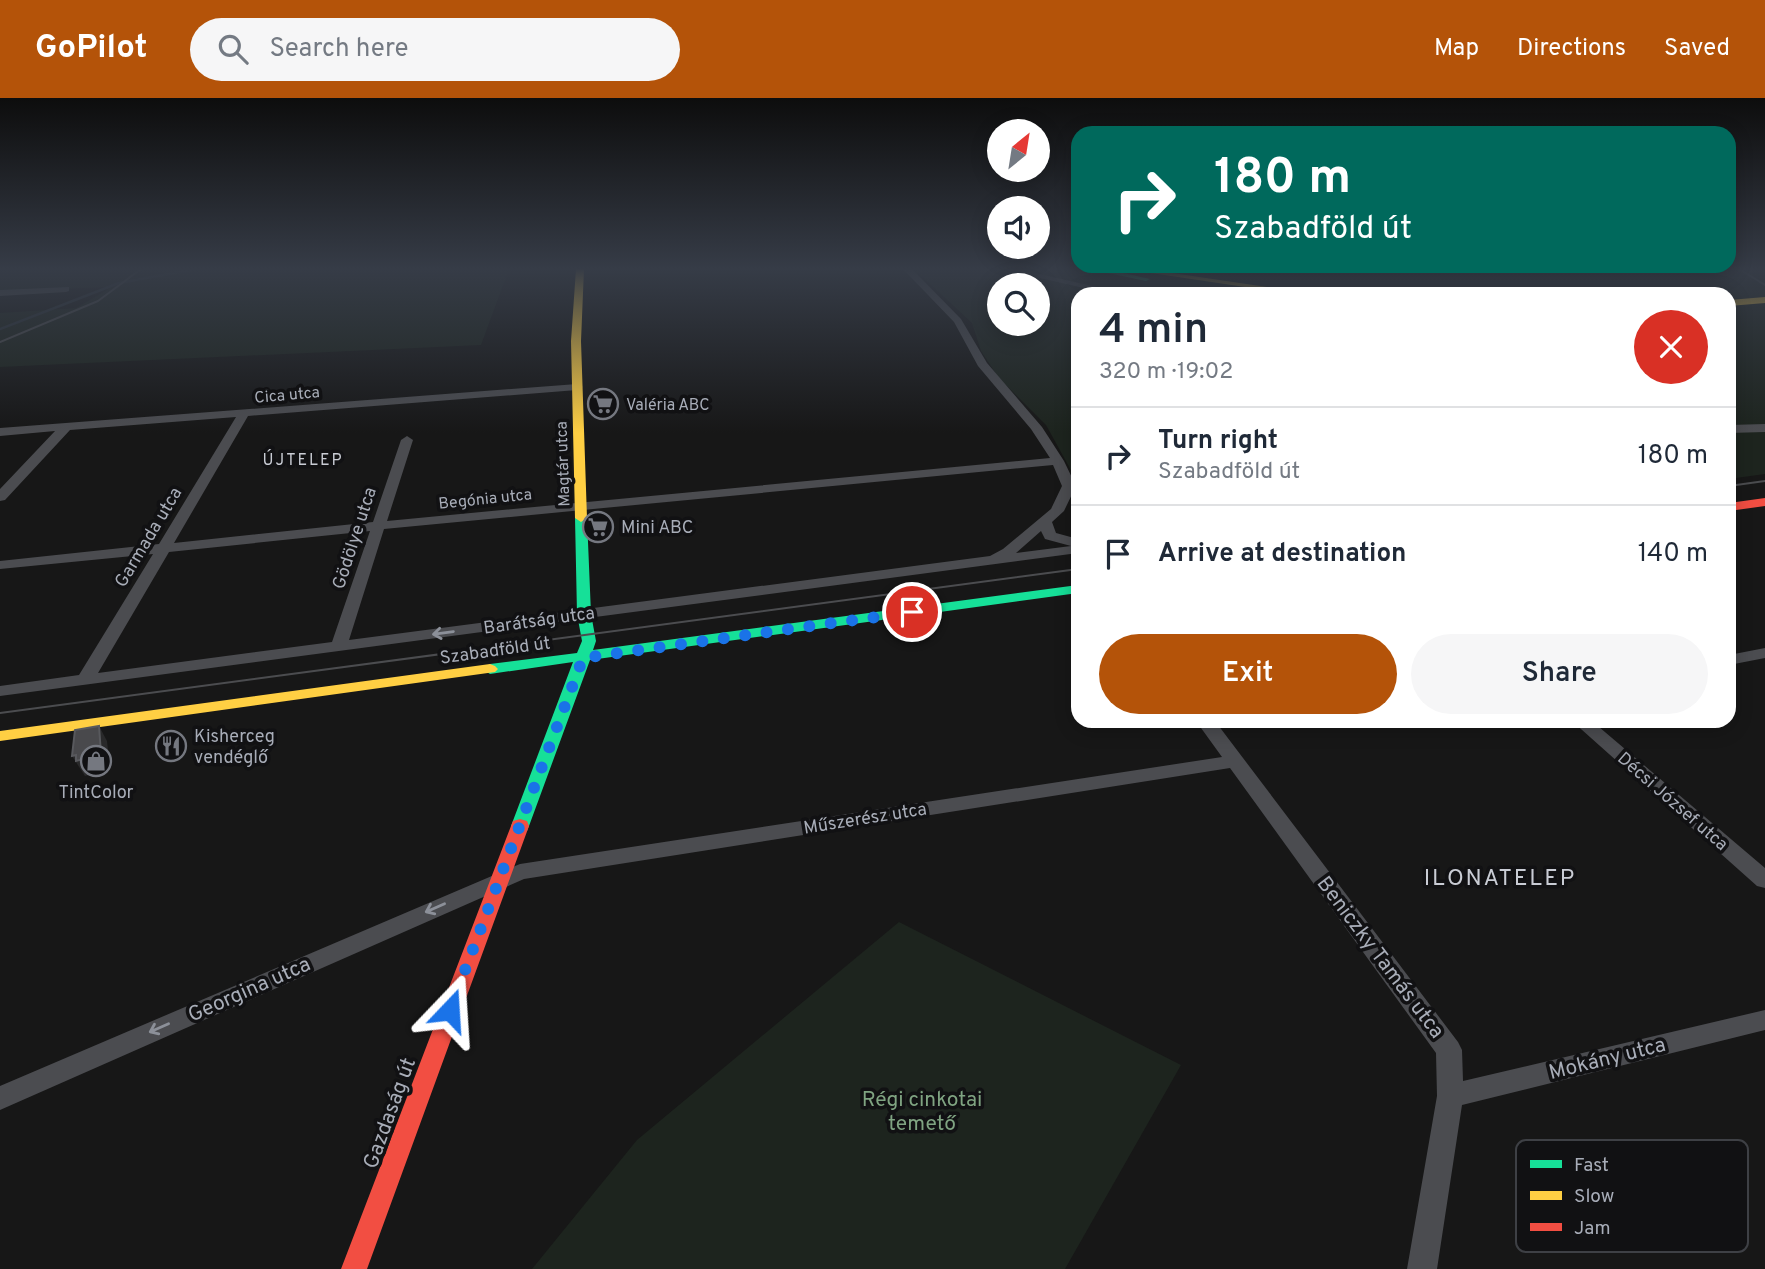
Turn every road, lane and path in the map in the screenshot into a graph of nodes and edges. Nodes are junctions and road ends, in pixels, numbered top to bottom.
1 (576, 324) edge
2 (960, 324) edge
3 (577, 387) junction
4 (244, 413) junction
5 (66, 427) junction
6 (1765, 428) edge
7 (1736, 429) edge
8 (0, 432) edge
9 (407, 440) dead end
10 (1058, 461) junction
11 (0, 497) edge
12 (1765, 502) edge
13 (581, 506) junction
14 (1736, 506) edge
15 (1044, 520) junction
16 (378, 527) junction
17 (1071, 542) edge
18 (163, 549) junction
19 (1071, 550) edge
20 (991, 560) junction
21 (0, 565) edge
22 (1071, 590) edge
23 (584, 614) junction
24 (338, 648) junction
25 (1765, 653) edge
26 (583, 658) junction
27 (1736, 659) edge
28 (85, 680) junction
29 (0, 691) edge
30 (1210, 728) edge
31 (1589, 728) edge
32 (0, 736) edge
33 (1235, 761) junction
34 (1765, 880) edge
35 (498, 881) junction
36 (1765, 1020) edge
37 (1450, 1096) junction
38 (0, 1098) edge
39 (354, 1269) edge
40 (1422, 1269) edge

1 - 3 main road, Magtár utca
2 - 10 street
3 - 4 street, Cica utca
3 - 13 main road, Magtár utca
4 - 5 street, Cica utca
4 - 18 street, Garmada utca
5 - 8 street, Cica utca
5 - 11 street
6 - 7 street
9 - 16 street, Gödölye utca
10 - 13 street, Begónia utca
10 - 15 street
12 - 14 main road
13 - 16 street, Begónia utca
13 - 23 main road, Magtár utca
15 - 17 street
15 - 20 street
16 - 18 street, Begónia utca
16 - 24 street, Gödölye utca
18 - 21 street, Begónia utca
18 - 28 street, Garmada utca
19 - 20 street, Barátság utca
20 - 23 street, Barátság utca
22 - 26 main road, Szabadföld út
23 -> 24 street, Barátság utca
23 - 26 main road, Magtár utca
24 - 28 street, Barátság utca
25 - 27 street
26 - 32 main road, Szabadföld út
26 - 35 main road, Gazdaság út
28 - 29 street, Barátság utca
30 - 33 street, Beniczky Tamás utca
31 - 34 street, Décsi József utca
33 - 35 street, Műszerész utca
33 - 37 street, Beniczky Tamás utca
35 -> 38 street, Georgina utca
35 - 39 main road, Gazdaság út
36 - 37 street, Mokány utca
37 - 40 street, Beniczky Tamás utca

